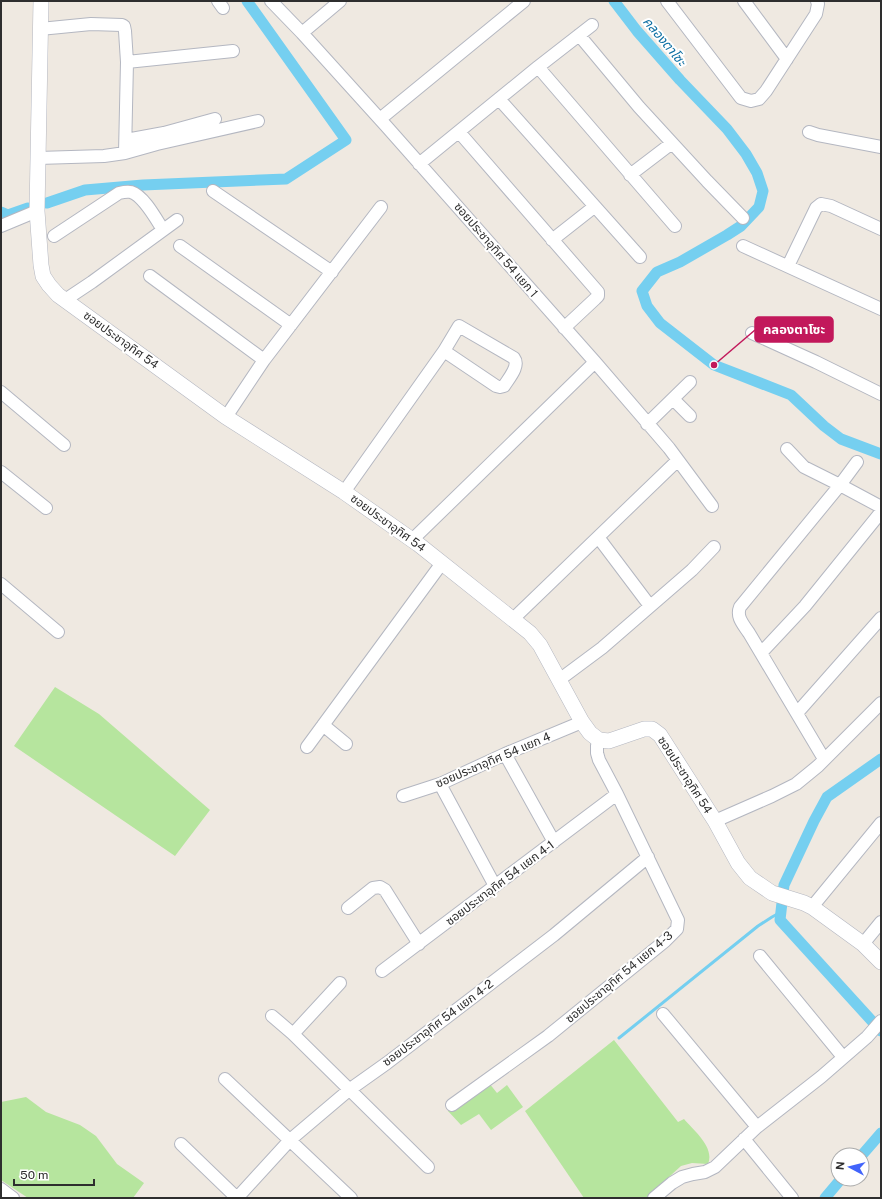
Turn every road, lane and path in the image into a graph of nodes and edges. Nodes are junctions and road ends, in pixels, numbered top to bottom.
1 (41, 1) edge
2 (271, 1) edge
3 (340, 1) edge
4 (524, 1) edge
5 (667, 1) edge
6 (744, 1) edge
7 (817, 1) edge
8 (592, 24) dead end
9 (40, 29) junction
10 (302, 33) junction
11 (579, 35) junction
12 (233, 51) dead end
13 (787, 59) junction
14 (127, 62) junction
15 (538, 67) junction
16 (499, 99) junction
17 (215, 119) dead end
18 (380, 119) junction
19 (258, 121) dead end
20 (459, 132) junction
21 (809, 132) dead end
22 (126, 140) junction
23 (672, 143) junction
24 (881, 147) edge
25 (125, 153) junction
26 (38, 158) junction
27 (420, 164) junction
28 (630, 175) junction
29 (213, 191) dead end
30 (381, 207) dead end
31 (594, 207) junction
32 (37, 211) junction
33 (744, 218) dead end
34 (177, 220) dead end
35 (1, 226) edge
36 (675, 226) dead end
37 (881, 229) edge
38 (163, 230) junction
39 (54, 236) dead end
40 (552, 240) junction
41 (180, 246) dead end
42 (743, 246) dead end
43 (640, 257) dead end
44 (788, 266) junction
45 (332, 272) junction
46 (150, 276) dead end
47 (65, 300) junction
48 (881, 309) edge
49 (291, 325) junction
50 (564, 328) junction
51 (752, 333) dead end
52 (444, 351) junction
53 (264, 360) junction
54 (594, 362) junction
55 (690, 382) dead end
56 (1, 392) edge
57 (881, 394) edge
58 (673, 399) junction
59 (690, 416) dead end
60 (226, 417) junction
61 (648, 424) junction
62 (64, 445) dead end
63 (787, 449) dead end
64 (677, 461) junction
65 (857, 462) dead end
66 (1, 472) edge
67 (840, 485) junction
68 (344, 492) junction
69 (712, 506) dead end
70 (46, 508) dead end
71 (881, 508) edge
72 (881, 512) edge
73 (598, 537) junction
74 (412, 540) junction
75 (714, 547) dead end
76 (442, 563) junction
77 (1, 584) edge
78 (650, 606) junction
79 (881, 618) edge
80 (513, 619) junction
81 (58, 632) dead end
82 (761, 653) junction
83 (559, 680) junction
84 (881, 703) edge
85 (797, 713) junction
86 (582, 722) junction
87 (323, 725) junction
88 (599, 740) junction
89 (346, 744) dead end
90 (307, 746) dead end
91 (505, 754) junction
92 (824, 760) junction
93 (440, 784) junction
94 (617, 794) junction
95 (403, 796) dead end
96 (715, 821) junction
97 (881, 823) edge
98 (554, 842) junction
99 (648, 856) junction
100 (495, 886) junction
101 (812, 907) junction
102 (348, 908) dead end
103 (881, 922) edge
104 (419, 944) junction
105 (863, 944) junction
106 (760, 956) dead end
107 (881, 962) edge
108 (382, 971) dead end
109 (340, 983) dead end
110 (663, 1014) dead end
111 (272, 1016) dead end
112 (881, 1022) edge
113 (294, 1034) junction
114 (844, 1057) junction
115 (225, 1079) dead end
116 (349, 1090) junction
117 (452, 1105) dead end
118 (757, 1127) junction
119 (744, 1139) junction
120 (290, 1140) junction
121 (181, 1144) dead end
122 (428, 1167) dead end
123 (1, 1190) edge
124 (13, 1198) edge
125 (237, 1198) edge
126 (351, 1198) edge
127 (654, 1198) edge
128 (792, 1198) edge

1 - 9 street, ซอยประชาอุทิศ 54
2 - 10 street, ซอยประชาอุทิศ 54 แยก 1
3 - 10 street
4 - 18 street
5 - 13 street
6 - 13 street
7 - 13 street
8 - 11 street
9 - 14 street
9 - 26 street, ซอยประชาอุทิศ 54
10 - 18 street, ซอยประชาอุทิศ 54 แยก 1
11 - 15 street
11 - 23 street
12 - 14 street
14 - 22 street
15 - 16 street
15 - 28 street
16 - 20 street
16 - 31 street
17 - 22 street
18 - 27 street, ซอยประชาอุทิศ 54 แยก 1
19 - 25 street
20 - 27 street
20 - 40 street
21 - 24 street
22 - 25 street
23 - 28 street
23 - 33 street
25 - 26 street
26 - 32 street, ซอยประชาอุทิศ 54
27 - 50 street, ซอยประชาอุทิศ 54 แยก 1
28 - 36 street
29 - 45 street
30 - 45 street
31 - 40 street
31 - 43 street
32 - 35 street
32 - 47 street, ซอยประชาอุทิศ 54
34 - 38 street
37 - 44 street
38 - 39 street
38 - 47 street
40 - 50 street
41 - 49 street
42 - 44 street
44 - 48 street
45 - 49 street
46 - 53 street
47 - 60 street, ซอยประชาอุทิศ 54
49 - 53 street
50 - 54 street, ซอยประชาอุทิศ 54 แยก 1
51 - 57 street
52 - 52 street
52 - 68 street
53 - 60 street
54 - 61 street, ซอยประชาอุทิศ 54 แยก 1
54 - 74 street
55 - 58 street
56 - 62 street
58 - 59 street
58 - 61 street
60 - 68 street, ซอยประชาอุทิศ 54
61 - 64 street, ซอยประชาอุทิศ 54 แยก 1
63 - 67 street
64 - 69 street, ซอยประชาอุทิศ 54 แยก 1
64 - 73 street
65 - 67 street
66 - 70 street
67 - 71 street
67 - 82 street
68 - 74 street, ซอยประชาอุทิศ 54
72 - 82 street
73 - 78 street
73 - 80 street
74 - 76 street, ซอยประชาอุทิศ 54
75 - 78 street
76 - 80 street, ซอยประชาอุทิศ 54
76 - 87 street
77 - 81 street
78 - 83 street
79 - 85 street
80 - 83 street, ซอยประชาอุทิศ 54
82 - 85 street
83 - 86 street, ซอยประชาอุทิศ 54
84 - 92 street
85 - 92 street
86 - 88 street, ซอยประชาอุทิศ 54
86 - 91 street, ซอยประชาอุทิศ 54 แยก 4
87 - 89 street
87 - 90 street
88 - 94 street, ซอยประชาอุทิศ 54 แยก 4-3
88 - 96 street, ซอยประชาอุทิศ 54
91 - 93 street, ซอยประชาอุทิศ 54 แยก 4
91 - 98 street
92 - 96 street
93 - 95 street, ซอยประชาอุทิศ 54 แยก 4
93 - 100 street
94 - 98 street, ซอยประชาอุทิศ 54 แยก 4-1
94 - 99 street, ซอยประชาอุทิศ 54 แยก 4-3
96 - 101 street, ซอยประชาอุทิศ 54
97 - 101 street
98 - 100 street, ซอยประชาอุทิศ 54 แยก 4-1
99 - 116 street, ซอยประชาอุทิศ 54 แยก 4-2
99 - 117 street, ซอยประชาอุทิศ 54 แยก 4-3
100 - 104 street, ซอยประชาอุทิศ 54 แยก 4-1
101 - 105 street, ซอยประชาอุทิศ 54
102 - 104 street
103 - 105 street
104 - 108 street, ซอยประชาอุทิศ 54 แยก 4-1
105 - 107 street, ซอยประชาอุทิศ 54
106 - 114 street
109 - 113 street
110 - 118 street
111 - 113 street
112 - 114 street
113 - 116 street
114 - 118 street
115 - 120 street
116 - 120 street, ซอยประชาอุทิศ 54 แยก 4-2
116 - 122 street
118 - 119 street
119 - 127 street
119 - 128 street
120 - 125 street, ซอยประชาอุทิศ 54 แยก 4-2
120 - 126 street
121 - 125 street
123 - 124 street

